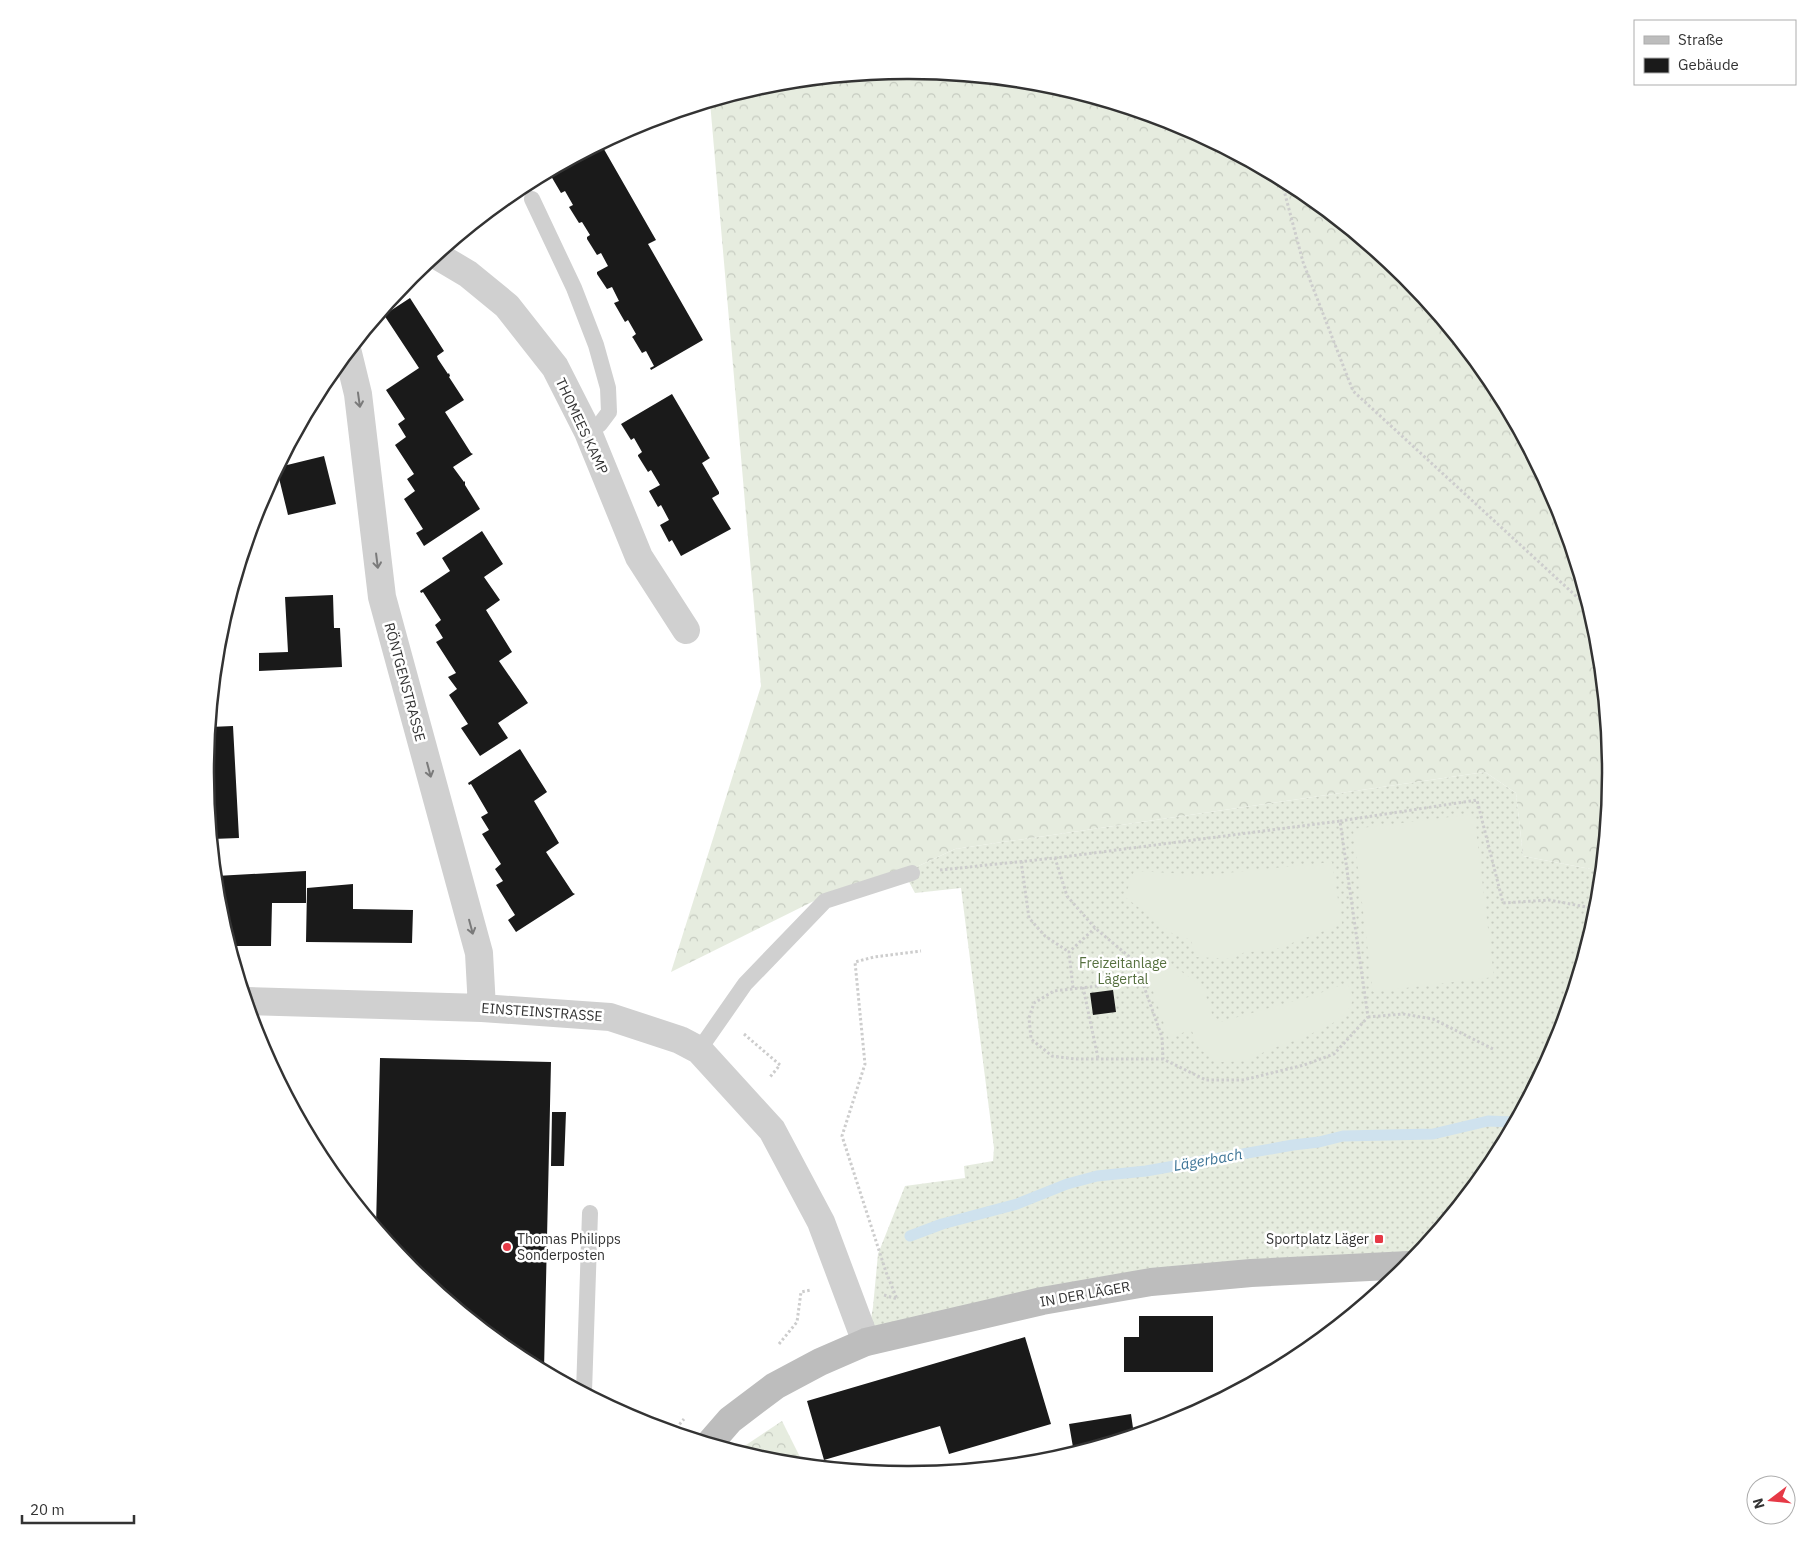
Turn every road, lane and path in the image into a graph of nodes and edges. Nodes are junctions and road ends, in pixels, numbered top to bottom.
1 (1283, 190) edge
2 (532, 199) dead end
3 (442, 259) edge
4 (350, 361) edge
5 (588, 432) junction
6 (1580, 600) edge
7 (686, 630) dead end
8 (1340, 821) junction
9 (1055, 858) junction
10 (1021, 861) junction
11 (912, 873) joint
12 (1588, 907) edge
13 (1095, 928) junction
14 (921, 950) dead end
15 (1069, 952) junction
16 (1142, 981) junction
17 (1083, 987) junction
18 (1072, 988) junction
19 (253, 1001) edge
20 (482, 1008) junction
21 (723, 1015) junction
22 (1368, 1017) junction
23 (1493, 1049) dead end
24 (699, 1050) junction
25 (1098, 1058) junction
26 (1163, 1059) junction
27 (769, 1079) dead end
28 (590, 1213) dead end
29 (1396, 1266) edge
30 (886, 1272) dead end
31 (844, 1283) junction
32 (866, 1342) junction
33 (777, 1347) dead end
34 (584, 1386) edge
35 (687, 1417) dead end
36 (678, 1426) edge
37 (714, 1438) edge

1 - 6 path
2 - 5 lane
3 - 5 street, THOMEES KAMP
4 -> 20 street, RÖNTGENSTRASSE
5 - 7 street, THOMEES KAMP
8 - 9 path
8 - 12 path
8 - 22 path
9 - 10 path
9 - 13 path
10 - 11 path
10 - 15 path
11 - 21 lane
13 - 15 path
13 - 16 path
14 - 30 path
15 - 18 path
16 - 17 path
16 - 26 path
17 - 18 path
17 - 25 path
18 - 25 path
19 - 20 street, EINSTEINSTRASSE
20 - 24 street, EINSTEINSTRASSE
21 - 24 lane
21 - 27 path
22 - 23 path
22 - 26 path
24 - 31 street, EINSTEINSTRASSE
25 - 26 path
28 - 34 lane
29 - 32 main road, IN DER LÄGER
31 - 32 street, EINSTEINSTRASSE
31 - 33 path
32 - 37 main road, IN DER LÄGER
35 - 36 path

